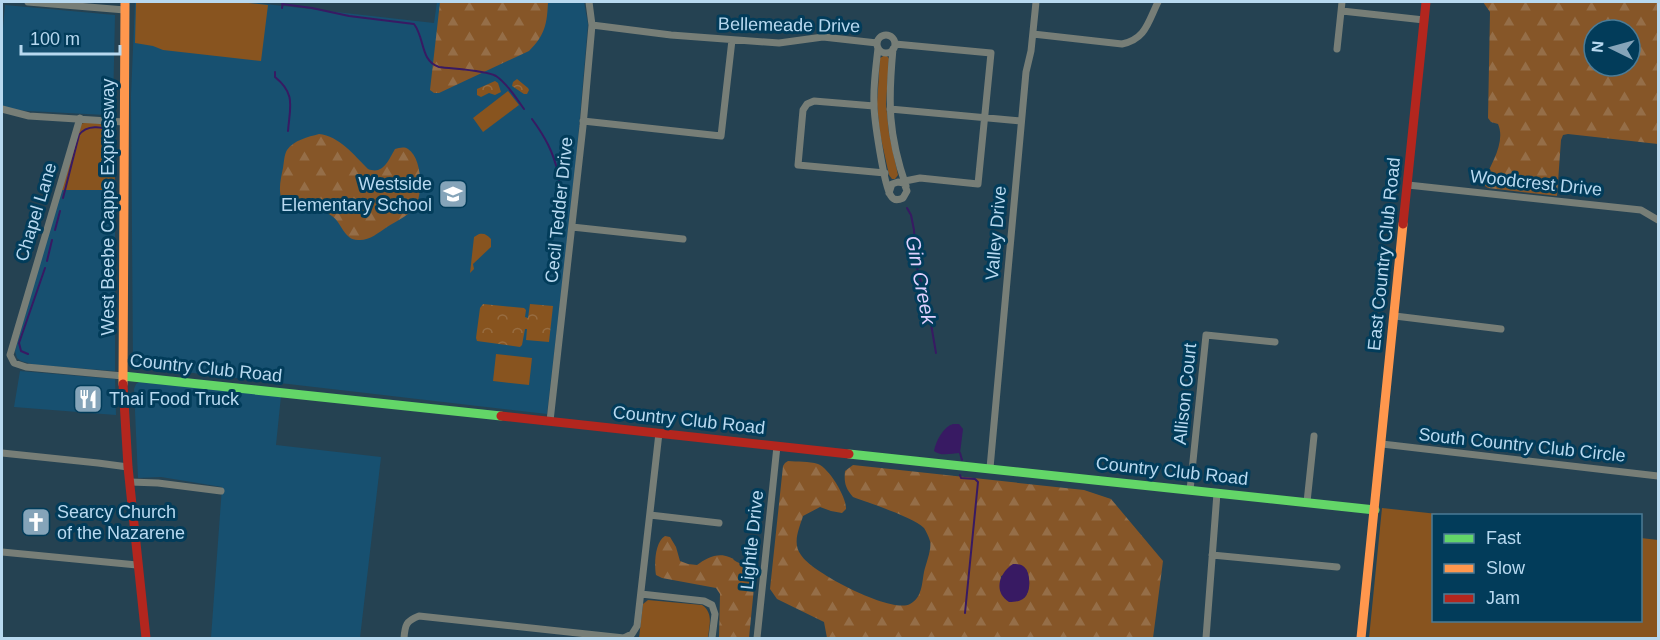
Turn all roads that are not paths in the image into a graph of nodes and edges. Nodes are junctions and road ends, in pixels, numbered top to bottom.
1 (28, 2) edge
2 (588, 2) edge
3 (1036, 2) edge
4 (1158, 2) edge
5 (1342, 2) edge
6 (1426, 2) edge
7 (125, 6) edge
8 (1341, 11) junction
9 (1424, 20) junction
10 (592, 25) junction
11 (1033, 34) junction
12 (732, 39) junction
13 (878, 45) junction
14 (894, 47) junction
15 (1337, 49) dead end
16 (874, 106) junction
17 (2, 109) edge
18 (890, 109) junction
19 (80, 118) junction
20 (985, 118) junction
21 (584, 121) junction
22 (1021, 121) junction
23 (124, 122) junction
24 (885, 173) junction
25 (906, 185) junction
26 (1408, 185) junction
27 (890, 193) junction
28 (1659, 220) edge
29 (572, 227) junction
30 (683, 239) dead end
31 (1395, 316) junction
32 (1501, 329) dead end
33 (1275, 342) dead end
34 (11, 350) joint
35 (123, 376) junction
36 (550, 421) junction
37 (659, 433) junction
38 (1314, 436) dead end
39 (1382, 444) junction
40 (777, 446) junction
41 (2, 453) edge
42 (128, 467) junction
43 (990, 468) junction
44 (1659, 476) edge
45 (130, 482) junction
46 (1190, 490) junction
47 (220, 491) dead end
48 (1216, 493) junction
49 (1307, 502) junction
50 (1375, 510) junction
51 (650, 515) junction
52 (719, 523) dead end
53 (3, 552) edge
54 (1212, 555) junction
55 (137, 565) junction
56 (1337, 567) dead end
57 (641, 594) junction
58 (146, 639) edge
59 (404, 639) edge
60 (712, 639) edge
61 (757, 639) edge
62 (1206, 639) edge
63 (1361, 639) edge

1 - 7 street
2 - 10 street, Cecil Tedder Drive
3 - 11 street, Valley Drive
4 - 11 street
5 - 8 street
6 - 9 street, East Country Club Road
7 - 23 street, West Beebe Capps Expressway
8 - 9 street
8 - 15 street
9 - 26 street, East Country Club Road
10 - 12 street, Bellemeade Drive
10 - 21 street, Cecil Tedder Drive
11 - 22 street, Valley Drive
12 - 13 street, Bellemeade Drive
12 - 21 street
13 - 14 street
13 - 14 street
13 - 16 street
14 - 18 street
14 - 20 street
16 - 24 street
16 - 24 street
17 - 19 street
18 - 20 street
18 - 25 street
19 - 23 street
19 - 34 street, Chapel Lane
20 - 22 street
20 - 25 street
21 - 29 street, Cecil Tedder Drive
22 - 43 street, Valley Drive
23 - 35 street, West Beebe Capps Expressway
24 - 27 street
25 - 27 street
25 - 27 street
26 - 28 street, Woodcrest Drive
26 - 31 street, East Country Club Road
29 - 30 street
29 - 36 street, Cecil Tedder Drive
31 - 32 street
31 - 39 street, East Country Club Road
33 - 46 street, Allison Court
34 - 35 street, Country Club Road
35 - 36 street, Country Club Road
35 - 42 street, West Beebe Capps Expressway
36 - 37 street, Country Club Road
37 - 40 street, Country Club Road
37 - 51 street
38 - 49 street
39 - 44 street, South Country Club Circle
39 - 50 street, East Country Club Road
40 - 43 street, Country Club Road
40 - 61 street, Lightle Drive
41 - 42 street
42 - 45 street, West Beebe Capps Expressway
43 - 46 street, Country Club Road
45 - 47 street
45 - 55 street, West Beebe Capps Expressway
46 - 48 street, Country Club Road
48 - 49 street, Country Club Road
48 - 54 street
49 - 50 street, Country Club Road
50 - 63 street, East Country Club Road
51 - 52 street
51 - 57 street
53 - 55 street
54 - 56 street
54 - 62 street
55 - 58 street, West Beebe Capps Expressway
57 - 59 street
57 - 60 street

